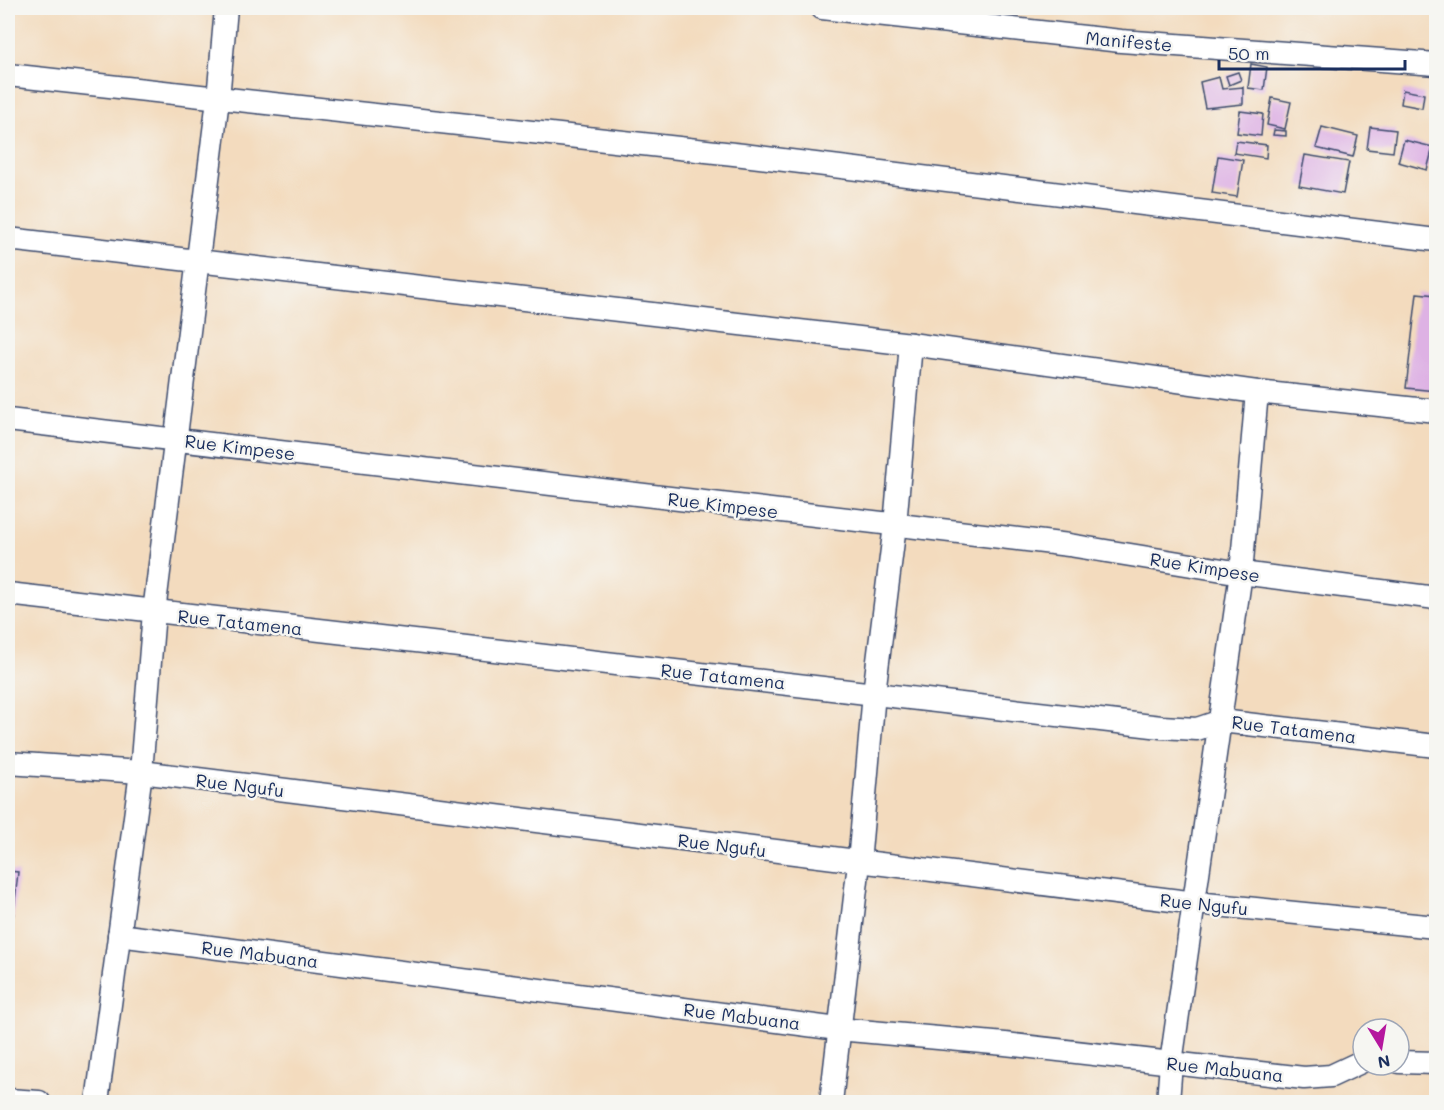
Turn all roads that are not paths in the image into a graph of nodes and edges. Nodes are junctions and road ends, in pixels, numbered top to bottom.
1 (226, 8) edge
2 (822, 8) edge
3 (1437, 64) edge
4 (8, 75) edge
5 (218, 99) junction
6 (8, 239) edge
7 (1437, 240) edge
8 (198, 260) junction
9 (911, 345) junction
10 (1257, 392) junction
11 (1437, 411) edge
12 (8, 420) edge
13 (177, 439) junction
14 (894, 525) junction
15 (1241, 573) junction
16 (8, 594) edge
17 (1437, 598) edge
18 (154, 612) junction
19 (874, 693) junction
20 (1221, 721) junction
21 (1437, 746) edge
22 (8, 763) edge
23 (141, 772) junction
24 (859, 863) junction
25 (1196, 903) junction
26 (1437, 927) edge
27 (119, 935) junction
28 (838, 1029) junction
29 (1171, 1063) junction
30 (1411, 1063) edge
31 (1437, 1064) edge
32 (1351, 1067) edge
33 (8, 1100) edge
34 (39, 1102) edge
35 (97, 1102) edge
36 (831, 1102) edge
37 (1168, 1102) edge

1 - 5 street
2 - 3 street, Manifeste
4 - 5 street
5 - 7 street
5 - 8 street
6 - 8 street
8 - 9 street
8 - 13 street
9 - 10 street
9 - 14 street
10 - 11 street
10 - 15 street
12 - 13 street, Rue Kimpese
13 - 14 street, Rue Kimpese
13 - 18 street
14 - 15 street, Rue Kimpese
14 - 19 street
15 - 17 street, Rue Kimpese
15 - 20 street
16 - 18 street, Rue Tatamena
18 - 19 street, Rue Tatamena
18 - 23 street
19 - 20 street, Rue Tatamena
19 - 24 street
20 - 21 street, Rue Tatamena
20 - 25 street
22 - 23 street, Rue Ngufu
23 - 24 street, Rue Ngufu
23 - 27 street
24 - 25 street, Rue Ngufu
24 - 28 street
25 - 26 street, Rue Ngufu
25 - 29 street
27 - 28 street, Rue Mabuana
27 - 35 street
28 - 29 street, Rue Mabuana
28 - 36 street
29 - 32 street, Rue Mabuana
29 - 37 street
30 - 31 street
33 - 34 street

